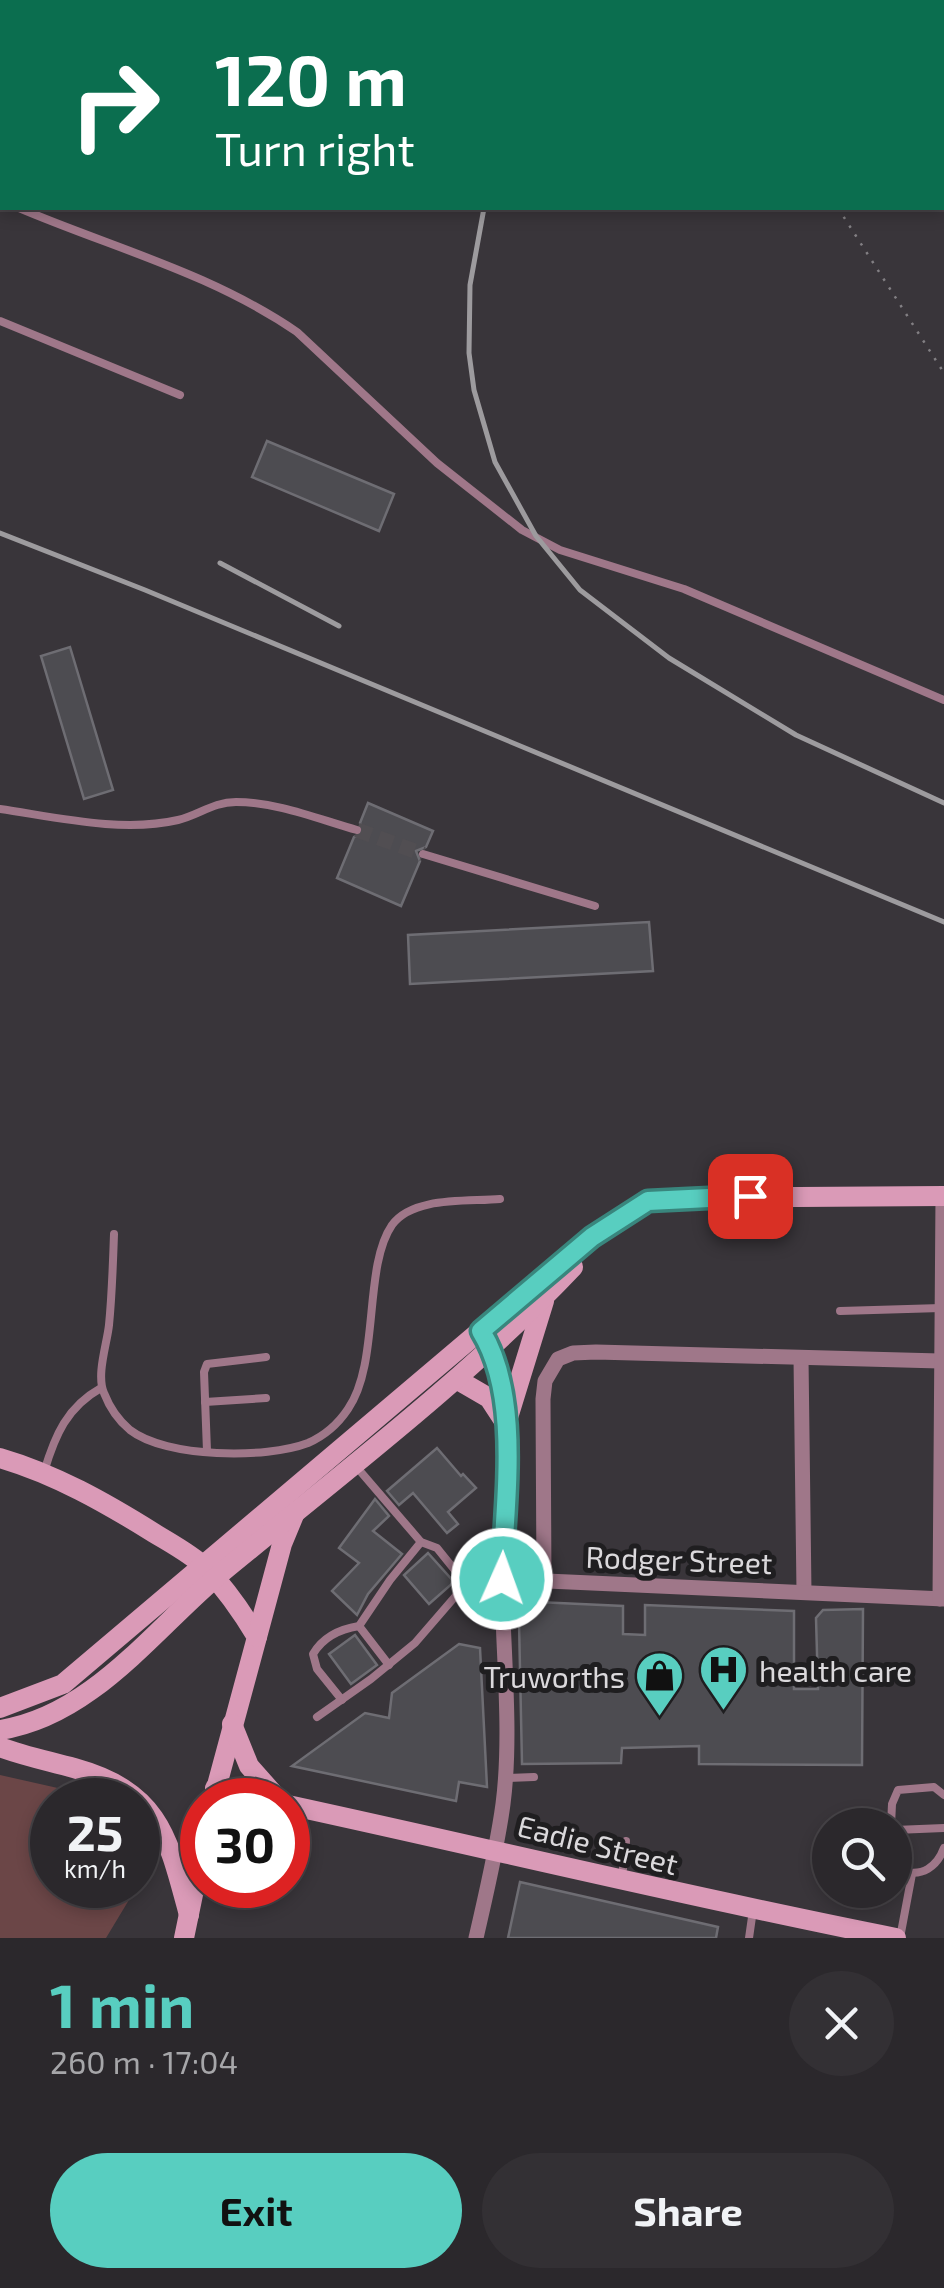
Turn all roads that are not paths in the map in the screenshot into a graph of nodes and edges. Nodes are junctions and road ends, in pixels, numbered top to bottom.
1 (25, 210) edge
2 (0, 320) edge
3 (180, 395) dead end
4 (944, 700) edge
5 (0, 809) edge
6 (357, 830) tunnel mouth
7 (423, 854) tunnel mouth
8 (595, 906) dead end
9 (943, 1196) edge
10 (500, 1199) dead end
11 (602, 1231) junction
12 (114, 1234) dead end
13 (546, 1296) junction
14 (941, 1308) junction
15 (840, 1311) dead end
16 (487, 1340) junction
17 (266, 1357) dead end
18 (801, 1358) junction
19 (940, 1360) junction
20 (458, 1380) junction
21 (101, 1388) junction
22 (266, 1398) dead end
23 (205, 1402) junction
24 (506, 1424) junction
25 (207, 1451) junction
26 (0, 1458) edge
27 (354, 1464) junction
28 (43, 1472) junction
29 (295, 1513) junction
30 (421, 1542) junction
31 (209, 1572) junction
32 (502, 1579) junction
33 (544, 1581) junction
34 (466, 1584) junction
35 (804, 1592) junction
36 (942, 1599) edge
37 (359, 1626) junction
38 (257, 1637) junction
39 (389, 1665) junction
40 (342, 1700) junction
41 (0, 1708) edge
42 (316, 1717) dead end
43 (232, 1724) junction
44 (0, 1730) edge
45 (0, 1747) edge
46 (534, 1776) dead end
47 (218, 1778) edge
48 (260, 1778) edge
49 (506, 1778) junction
50 (944, 1795) edge
51 (892, 1808) edge
52 (310, 1810) edge
53 (912, 1828) edge
54 (944, 1828) edge
55 (626, 1841) dead end
56 (944, 1848) edge
57 (496, 1850) junction
58 (912, 1874) edge
59 (621, 1882) junction
60 (191, 1908) edge
61 (905, 1908) edge
62 (753, 1910) junction
63 (189, 1916) junction
64 (827, 1931) edge
65 (184, 1938) edge
66 (476, 1938) edge
67 (749, 1938) edge
68 (898, 1938) edge

1 - 4 lane
2 - 3 lane
5 - 6 lane
7 - 8 lane
9 - 11 main road
9 - 14 street
10 - 25 lane
11 - 13 main road
11 - 16 main road
12 - 21 lane
13 - 16 main road
13 - 24 main road
14 - 15 lane
14 - 19 street
16 - 20 main road
16 - 24 street
16 - 31 main road
17 - 23 lane
18 - 19 street
18 - 33 street
18 - 35 street
19 - 36 street
20 - 24 main road
20 - 27 main road
21 - 25 lane
21 - 28 lane
22 - 23 lane
23 - 25 lane
24 - 32 street
26 - 28 main road
27 - 29 main road
27 - 30 lane
28 - 31 main road
29 - 31 main road
29 - 38 main road
30 - 34 lane
30 - 37 lane
31 - 38 main road
31 - 41 main road
31 - 44 main road
32 - 33 street, Rodger Street
32 - 34 lane
32 - 49 street
33 - 35 street, Rodger Street
34 - 39 lane
35 - 36 street, Rodger Street
37 - 39 lane
37 - 40 lane
38 - 43 main road
39 - 40 lane
40 - 42 lane
43 - 47 main road
43 - 48 main road
45 - 63 main road
46 - 49 lane
49 - 57 street
50 - 51 lane
52 - 57 main road, Eadie Street
53 - 54 lane
55 - 59 lane
56 - 58 lane
57 - 59 main road, Eadie Street
57 - 66 street
59 - 62 main road, Eadie Street
60 - 63 main road
61 - 68 lane
62 - 64 main road, Eadie Street
62 - 67 lane
63 - 65 main road
64 - 68 main road, Eadie Street

